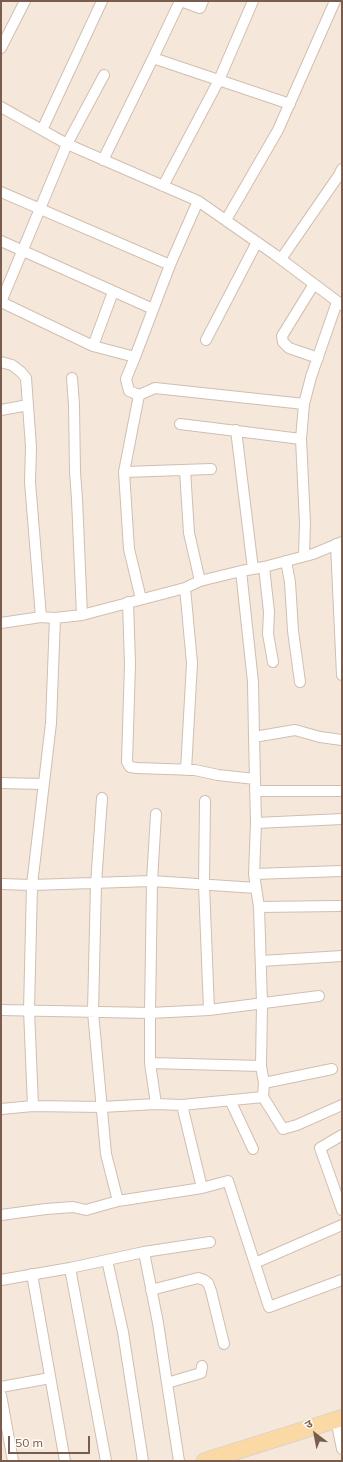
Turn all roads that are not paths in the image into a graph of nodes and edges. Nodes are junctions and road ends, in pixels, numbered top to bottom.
1 (25, 1) edge
2 (102, 1) edge
3 (180, 1) edge
4 (203, 1) edge
5 (253, 1) edge
6 (335, 1) edge
7 (1, 48) edge
8 (153, 58) junction
9 (104, 75) dead end
10 (219, 80) junction
11 (290, 104) junction
12 (1, 107) edge
13 (42, 130) junction
14 (67, 144) junction
15 (103, 160) junction
16 (342, 169) edge
17 (163, 186) junction
18 (1, 192) edge
19 (198, 201) junction
20 (40, 209) junction
21 (226, 220) junction
22 (1, 240) edge
23 (257, 242) junction
24 (24, 250) junction
25 (281, 259) junction
26 (170, 265) junction
27 (314, 284) junction
28 (113, 292) junction
29 (1, 302) edge
30 (340, 304) edge
31 (153, 309) junction
32 (206, 340) dead end
33 (93, 346) junction
34 (135, 357) junction
35 (318, 358) junction
36 (1, 362) edge
37 (72, 378) dead end
38 (139, 395) junction
39 (304, 404) junction
40 (28, 405) junction
41 (1, 410) edge
42 (180, 424) dead end
43 (236, 430) junction
44 (300, 439) junction
45 (211, 469) dead end
46 (185, 470) junction
47 (124, 472) junction
48 (339, 543) edge
49 (304, 555) junction
50 (286, 561) junction
51 (264, 567) junction
52 (253, 569) junction
53 (241, 571) junction
54 (200, 581) junction
55 (185, 588) junction
56 (142, 599) junction
57 (128, 602) junction
58 (82, 615) junction
59 (41, 617) junction
60 (55, 618) junction
61 (1, 623) edge
62 (272, 662) dead end
63 (342, 675) edge
64 (300, 682) dead end
65 (254, 737) junction
66 (342, 740) edge
67 (186, 770) junction
68 (255, 778) junction
69 (1, 783) edge
70 (43, 784) junction
71 (255, 791) junction
72 (342, 791) edge
73 (102, 798) dead end
74 (205, 801) dead end
75 (156, 814) dead end
76 (342, 819) edge
77 (256, 823) junction
78 (342, 871) edge
79 (254, 874) junction
80 (152, 881) junction
81 (1, 884) edge
82 (96, 884) junction
83 (32, 885) junction
84 (204, 885) junction
85 (256, 888) junction
86 (339, 906) dead end
87 (259, 907) junction
88 (342, 956) edge
89 (261, 961) junction
90 (319, 996) dead end
91 (262, 1003) junction
92 (1, 1010) edge
93 (29, 1010) junction
94 (209, 1010) junction
95 (93, 1012) junction
96 (150, 1013) junction
97 (150, 1062) junction
98 (261, 1066) junction
99 (332, 1069) dead end
100 (264, 1083) junction
101 (263, 1097) junction
102 (230, 1100) junction
103 (156, 1104) junction
104 (342, 1104) edge
105 (182, 1105) junction
106 (33, 1106) junction
107 (102, 1107) junction
108 (1, 1109) edge
109 (342, 1135) edge
110 (253, 1149) dead end
111 (202, 1188) junction
112 (118, 1201) junction
113 (342, 1210) edge
114 (1, 1216) edge
115 (342, 1224) edge
116 (210, 1242) dead end
117 (144, 1252) junction
118 (107, 1260) junction
119 (255, 1264) junction
120 (70, 1268) junction
121 (32, 1274) junction
122 (1, 1280) edge
123 (342, 1280) edge
124 (151, 1290) junction
125 (224, 1344) dead end
126 (202, 1366) dead end
127 (50, 1378) junction
128 (167, 1383) junction
129 (1, 1387) edge
130 (1, 1395) edge
131 (339, 1418) edge
132 (342, 1449) edge
133 (13, 1461) edge
134 (65, 1461) edge
135 (106, 1461) edge
136 (143, 1461) edge
137 (179, 1461) edge
138 (205, 1461) edge

1 - 7 street
2 - 13 street
3 - 4 street
3 - 8 street
5 - 10 street
6 - 11 street
8 - 10 street
8 - 15 street
9 - 14 street
10 - 11 street
10 - 17 street
11 - 21 street
12 - 13 street
13 - 14 street
14 - 15 street
14 - 20 street
15 - 17 street
16 - 25 street
17 - 19 street
18 - 20 street
19 - 21 street
19 - 26 street
20 - 24 street
20 - 26 street
21 - 23 street
22 - 24 street
23 - 25 street
23 - 32 street
24 - 28 street
24 - 29 street
25 - 27 street
26 - 31 street
27 - 30 street
27 - 35 street
28 - 31 street
28 - 33 street
29 - 33 street
30 - 35 street
31 - 34 street
33 - 34 street
34 - 38 street
35 - 39 street
36 - 40 street
37 - 58 street
38 - 39 street
38 - 47 street
39 - 44 street
40 - 41 street
40 - 59 street
42 - 43 street
43 - 44 street
43 - 52 street
44 - 49 street
45 - 46 street
46 - 47 street
46 - 54 street
47 - 56 street
48 - 49 street
48 - 63 street
49 - 50 street
50 - 51 street
50 - 64 street
51 - 52 street
51 - 62 street
52 - 53 street
53 - 54 street
53 - 65 street
54 - 55 street
55 - 56 street
55 - 67 street
56 - 57 street
57 - 58 street
57 - 67 street
58 - 60 street
59 - 60 street
59 - 61 street
60 - 70 street
65 - 66 street
65 - 68 street
67 - 68 street
68 - 71 street
69 - 70 street
70 - 83 street
71 - 72 street
71 - 77 street
73 - 82 street
74 - 84 street
75 - 80 street
76 - 77 street
77 - 79 street
78 - 79 street
79 - 85 street
80 - 82 street
80 - 84 street
80 - 96 street
81 - 83 street
82 - 83 street
82 - 95 street
83 - 93 street
84 - 85 street
84 - 94 street
85 - 87 street
86 - 87 street
87 - 89 street
88 - 89 street
89 - 91 street
90 - 91 street
91 - 94 street
91 - 98 street
92 - 93 street
93 - 95 street
93 - 106 street
94 - 96 street
95 - 96 street
95 - 107 street
96 - 97 street
97 - 98 street
97 - 103 street
98 - 100 street
99 - 100 street
100 - 101 street
101 - 102 street
101 - 104 street
102 - 105 street
102 - 110 street
103 - 105 street
103 - 107 street
105 - 111 street
106 - 107 street
106 - 108 street
107 - 112 street
109 - 113 street
111 - 112 street
111 - 119 street
112 - 114 street
115 - 119 street
116 - 117 street
117 - 118 street
117 - 124 street
118 - 120 street
118 - 136 street
119 - 123 street
120 - 121 street
120 - 135 street
121 - 122 street
121 - 127 street
124 - 125 street
124 - 128 street
126 - 128 street
127 - 129 street
127 - 134 street
128 - 137 street
130 - 133 street
131 - 132 street
131 - 138 main road

